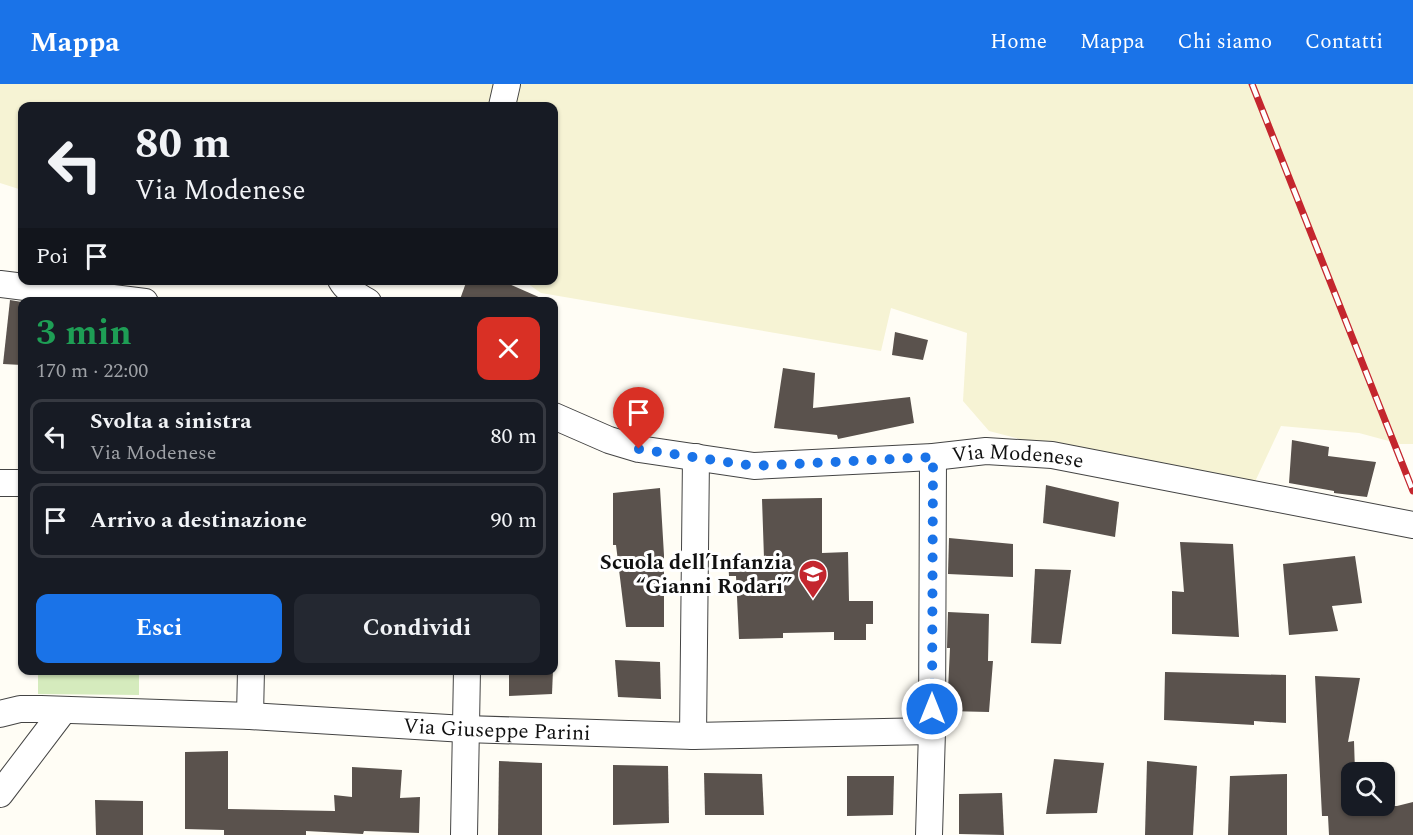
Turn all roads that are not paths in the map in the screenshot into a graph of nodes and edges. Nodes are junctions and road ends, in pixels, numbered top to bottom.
1 (507, 84) edge
2 (503, 102) edge
3 (0, 284) edge
4 (344, 285) edge
5 (105, 297) edge
6 (361, 297) edge
7 (558, 418) edge
8 (696, 457) junction
9 (933, 457) junction
10 (0, 483) edge
11 (18, 483) edge
12 (1411, 525) edge
13 (251, 675) edge
14 (466, 675) edge
15 (63, 711) junction
16 (0, 714) edge
17 (250, 716) junction
18 (465, 729) junction
19 (932, 732) junction
20 (693, 736) junction
21 (0, 794) edge
22 (464, 835) edge
23 (928, 835) edge

1 - 2 street
3 - 5 street
4 - 6 street
7 - 8 street, Via Modenese
8 - 9 street, Via Modenese
8 - 20 street
9 - 12 street, Via Modenese
9 - 19 street
10 - 11 street
13 - 17 street
14 - 18 street
15 - 16 street, Via Giuseppe Parini
15 - 17 street, Via Giuseppe Parini
15 - 21 street
17 - 18 street, Via Giuseppe Parini
18 - 20 street, Via Giuseppe Parini
18 - 22 street
19 - 20 street, Via Giuseppe Parini
19 - 23 street

